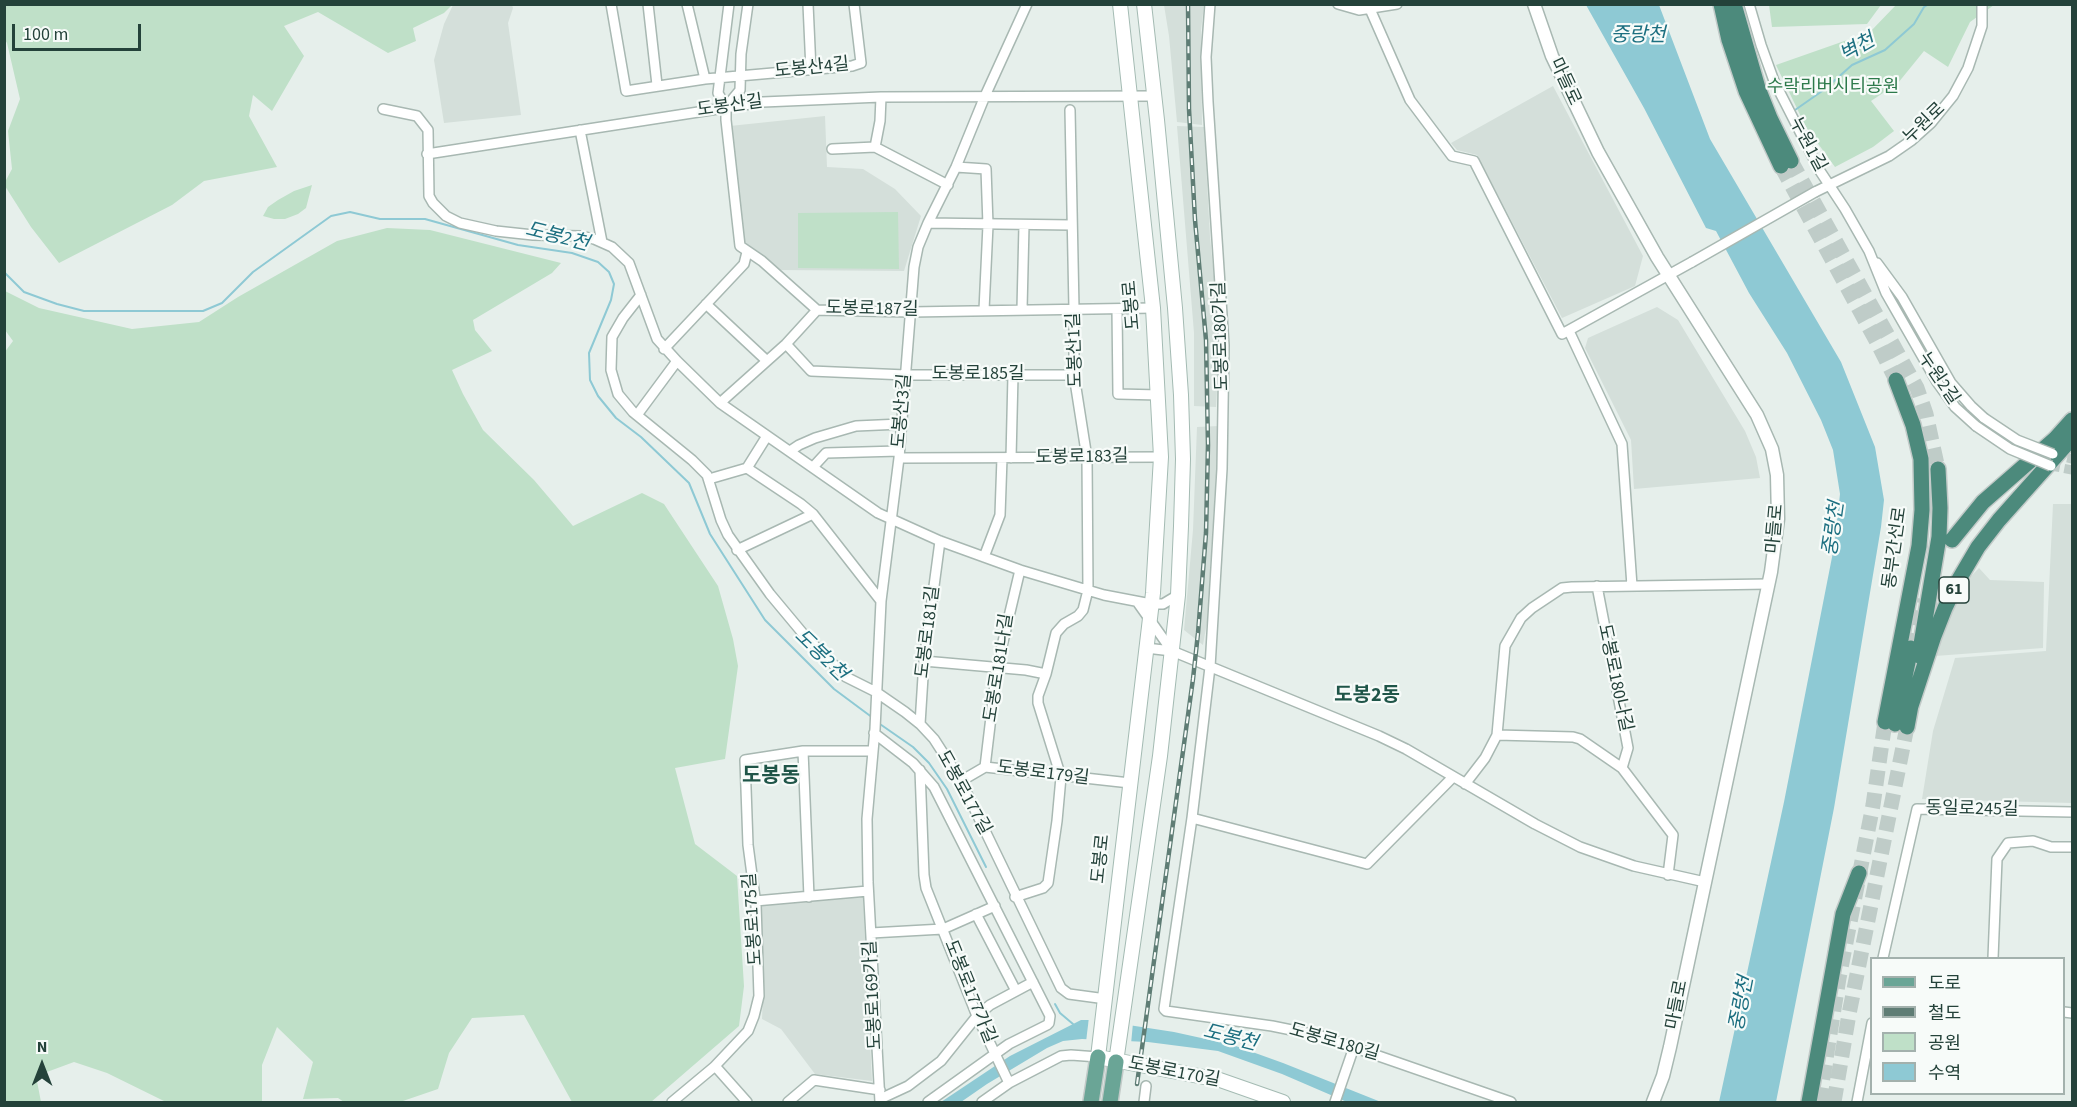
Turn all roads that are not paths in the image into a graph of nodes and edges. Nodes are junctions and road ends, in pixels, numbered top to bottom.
1 (611, 4) edge
2 (648, 4) edge
3 (687, 4) edge
4 (729, 4) edge
5 (748, 4) edge
6 (808, 4) edge
7 (854, 4) edge
8 (1026, 4) edge
9 (1120, 4) edge
10 (1144, 4) edge
11 (1210, 4) edge
12 (1338, 4) edge
13 (1397, 4) edge
14 (1534, 4) edge
15 (1721, 4) edge
16 (1734, 4) edge
17 (1749, 4) edge
18 (1982, 4) edge
19 (1370, 9) junction
20 (810, 70) junction
21 (740, 76) junction
22 (705, 79) junction
23 (718, 79) junction
24 (657, 85) junction
25 (985, 96) junction
26 (1131, 96) junction
27 (1155, 96) junction
28 (880, 97) junction
29 (726, 107) junction
30 (383, 109) dead end
31 (1070, 110) dead end
32 (580, 130) junction
33 (874, 147) junction
34 (832, 149) dead end
35 (427, 154) junction
36 (956, 167) junction
37 (1829, 184) junction
38 (948, 185) junction
39 (928, 223) junction
40 (988, 225) junction
41 (1024, 225) junction
42 (1071, 225) junction
43 (602, 242) junction
44 (1869, 251) junction
45 (747, 252) junction
46 (1668, 275) junction
47 (641, 295) junction
48 (706, 304) junction
49 (1022, 309) junction
50 (1074, 309) junction
51 (1117, 309) junction
52 (1153, 309) junction
53 (817, 310) junction
54 (984, 310) junction
55 (911, 312) junction
56 (1566, 332) junction
57 (786, 344) junction
58 (664, 349) junction
59 (676, 361) junction
60 (767, 361) junction
61 (906, 375) junction
62 (1012, 375) junction
63 (1074, 375) junction
64 (1896, 380) tunnel mouth
65 (1159, 395) junction
66 (720, 403) junction
67 (637, 415) junction
68 (2073, 420) edge
69 (902, 424) junction
70 (767, 436) junction
71 (2073, 438) edge
72 (2073, 448) edge
73 (790, 451) junction
74 (2053, 454) tunnel mouth
75 (899, 455) junction
76 (1161, 457) junction
77 (1007, 458) junction
78 (1087, 458) junction
79 (2051, 465) tunnel mouth
80 (814, 466) junction
81 (747, 468) junction
82 (1938, 469) tunnel mouth
83 (709, 479) junction
84 (2028, 488) junction
85 (813, 514) junction
86 (892, 521) junction
87 (1952, 540) dead end
88 (940, 541) junction
89 (737, 550) junction
90 (984, 557) junction
91 (1020, 570) junction
92 (1769, 584) junction
93 (1597, 586) junction
94 (1632, 586) junction
95 (1088, 590) junction
96 (1178, 595) junction
97 (881, 601) junction
98 (1145, 604) junction
99 (1150, 621) junction
100 (1146, 648) junction
101 (1911, 648) tunnel mouth
102 (1172, 651) junction
103 (924, 660) junction
104 (997, 667) junction
105 (1210, 667) junction
106 (1046, 674) junction
107 (876, 694) junction
108 (1910, 709) junction
109 (920, 724) junction
110 (1896, 725) junction
111 (874, 731) junction
112 (1497, 735) junction
113 (872, 751) junction
114 (803, 752) junction
115 (985, 766) junction
116 (1622, 768) junction
117 (920, 770) junction
118 (1061, 777) junction
119 (1453, 777) junction
120 (961, 781) junction
121 (1130, 783) junction
122 (1465, 784) junction
123 (2073, 812) edge
124 (1192, 818) junction
125 (2073, 847) edge
126 (1859, 873) dead end
127 (1668, 875) junction
128 (1705, 882) junction
129 (868, 891) junction
130 (809, 897) junction
131 (1015, 897) junction
132 (755, 901) junction
133 (995, 906) junction
134 (976, 914) junction
135 (942, 929) junction
136 (871, 933) junction
137 (1883, 957) edge
138 (1993, 957) edge
139 (1033, 982) junction
140 (1016, 992) junction
141 (1105, 1001) junction
142 (977, 1016) junction
143 (1870, 1034) edge
144 (1353, 1051) junction
145 (1099, 1052) junction
146 (995, 1056) junction
147 (1117, 1056) junction
148 (715, 1066) junction
149 (1008, 1081) junction
150 (1146, 1086) dead end
151 (880, 1097) edge
152 (672, 1102) edge
153 (747, 1102) edge
154 (788, 1102) edge
155 (928, 1102) edge
156 (982, 1102) edge
157 (1090, 1102) edge
158 (1110, 1102) edge
159 (1144, 1102) edge
160 (1283, 1102) edge
161 (1335, 1102) edge
162 (1511, 1102) edge
163 (1653, 1102) edge
164 (1809, 1102) edge
165 (1857, 1102) edge

1 - 24 street, 도봉산4길
2 - 24 street
3 - 22 street
4 - 23 street
5 - 21 street
6 - 20 street
7 - 20 street, 도봉산4길
8 - 25 street, 도봉산3길
9 - 26 main road, 도봉로
10 - 27 main road
11 - 105 street, 도봉로180가길
12 - 19 street
13 - 19 street
14 - 46 street, 마들로
15 - 16 highway
17 - 37 street, 누원1길
18 - 37 street, 누원로
19 - 56 street
20 - 21 street, 도봉산4길
21 - 23 street, 도봉산4길
21 - 29 street
22 - 23 street, 도봉산4길
22 - 24 street, 도봉산4길
23 - 29 street
25 - 26 street, 도봉산길
25 - 28 street, 도봉산길
25 - 36 street, 도봉산3길
26 - 27 street, 도봉산길
26 - 52 main road, 도봉로
27 - 96 main road
28 - 29 street, 도봉산길
28 - 33 street
29 - 32 street, 도봉산길
29 - 45 street
30 - 35 street
31 - 42 street, 도봉산1길
32 - 35 street, 도봉산길
32 - 43 street
33 - 34 street
33 - 38 street
35 - 43 street
36 - 38 street, 도봉산3길
36 - 40 street
37 - 44 street, 누원2길
37 - 46 street, 누원로, bridge
38 - 39 street, 도봉산3길
39 - 40 street
39 - 55 street, 도봉산3길
40 - 41 street
40 - 54 street
41 - 42 street
41 - 49 street
42 - 50 street, 도봉산1길
43 - 47 street
44 - 74 street, 누원2길, bridge
44 - 79 street, 누원2길, bridge
45 - 48 street
45 - 53 street, 도봉로187길
46 - 56 street, 누원로
46 - 92 street, 마들로
47 - 58 street
47 - 67 street, 도봉로177길
48 - 58 street
48 - 60 street
49 - 50 street, 도봉로187길
49 - 54 street, 도봉로187길
50 - 51 street, 도봉로187길
50 - 63 street, 도봉산1길
51 - 52 street, 도봉로187길
51 - 65 street
52 - 65 main road, 도봉로
53 - 55 street, 도봉로187길
53 - 57 street
54 - 55 street, 도봉로187길
55 - 61 street, 도봉산3길
56 - 94 street
57 - 60 street
57 - 61 street, 도봉로185길
58 - 59 street
59 - 66 street
59 - 67 street
60 - 66 street
61 - 62 street, 도봉로185길
61 - 69 street, 도봉산3길
62 - 63 street, 도봉로185길
62 - 77 street
63 - 78 street, 도봉산1길
64 - 110 highway, 동부간선로 / 61
65 - 76 main road, 도봉로
66 - 70 street
67 - 83 street, 도봉로177길
68 - 87 highway
69 - 73 street
69 - 75 street, 도봉산3길
70 - 73 street
70 - 81 street
71 - 84 highway, 61
72 - 84 highway
73 - 80 street
75 - 77 street, 도봉로183길
75 - 80 street
75 - 86 street, 도봉산3길
76 - 78 street, 도봉로183길
76 - 98 main road, 도봉로
77 - 78 street, 도봉로183길
77 - 90 street
78 - 95 street, 도봉산1길
80 - 86 street
81 - 83 street
81 - 85 street
82 - 108 highway, 61
83 - 89 street, 도봉로177길
84 - 108 highway, 61
85 - 89 street
85 - 97 street
86 - 88 street
86 - 97 street, 도봉산3길
88 - 90 street
88 - 103 street, 도봉로181길
89 - 107 street, 도봉로177길
90 - 91 street
91 - 95 street
91 - 104 street, 도봉로181나길
92 - 94 street
92 - 128 street, 마들로
93 - 94 street
93 - 112 street
93 - 116 street, 도봉로180나길
95 - 98 street
95 - 106 street
96 - 98 street
96 - 102 main road
97 - 107 street, 도봉산3길
98 - 99 main road, 도봉로
99 - 100 main road, 도봉로
99 - 102 street
100 - 102 street
100 - 121 main road, 도봉로
101 - 110 highway
102 - 105 street
102 - 147 main road
103 - 104 street
103 - 109 street, 도봉로181길
104 - 106 street
104 - 115 street, 도봉로181나길
105 - 119 street
105 - 124 street, 도봉로180길
106 - 118 street
107 - 109 street, 도봉로177길
107 - 111 street, 도봉산3길
108 - 110 highway, 61
109 - 120 street, 도봉로177길
111 - 113 street, 도봉로169가길
111 - 117 street, 도봉로177길
112 - 116 street
112 - 122 street
113 - 114 street, 도봉로175길
113 - 129 street, 도봉로169가길
114 - 130 street
114 - 132 street, 도봉로175길
115 - 118 street, 도봉로179길
115 - 120 street, 도봉로179길
116 - 127 street
117 - 133 street, 도봉로177길
117 - 135 street, 도봉로177가길
118 - 121 street, 도봉로179길
118 - 131 street
119 - 122 street
119 - 124 street
120 - 131 street, 도봉로177길
121 - 141 main road, 도봉로
122 - 127 street
123 - 137 street, 동일로245길
124 - 144 street, 도봉로180길
125 - 138 street
126 - 164 highway
127 - 128 street
128 - 163 street, 마들로
129 - 130 street
129 - 136 street, 도봉로169가길
130 - 132 street
131 - 141 street, 도봉로177길
132 - 148 street, 도봉로175길
133 - 134 street, 도봉로177가길
133 - 139 street, 도봉로177길
134 - 135 street, 도봉로177가길
134 - 140 street
135 - 136 street, 도봉로177가길
135 - 142 street, 도봉로177가길
136 - 151 street, 도봉로169가길
139 - 140 street
139 - 146 street, 도봉로177길
140 - 142 street
141 - 145 main road, 도봉로
142 - 146 street, 도봉로177가길
142 - 151 street
143 - 165 street
144 - 161 street
144 - 162 street, 도봉로180길
145 - 147 main road, 도봉로170길
145 - 149 street
145 - 157 main road, 도봉로
146 - 149 street, 도봉로177가길
146 - 155 street
147 - 158 main road
147 - 160 main road, 도봉로170길
148 - 152 street, 도봉로175길
148 - 153 street
149 - 156 street
150 - 159 street
151 - 154 street

